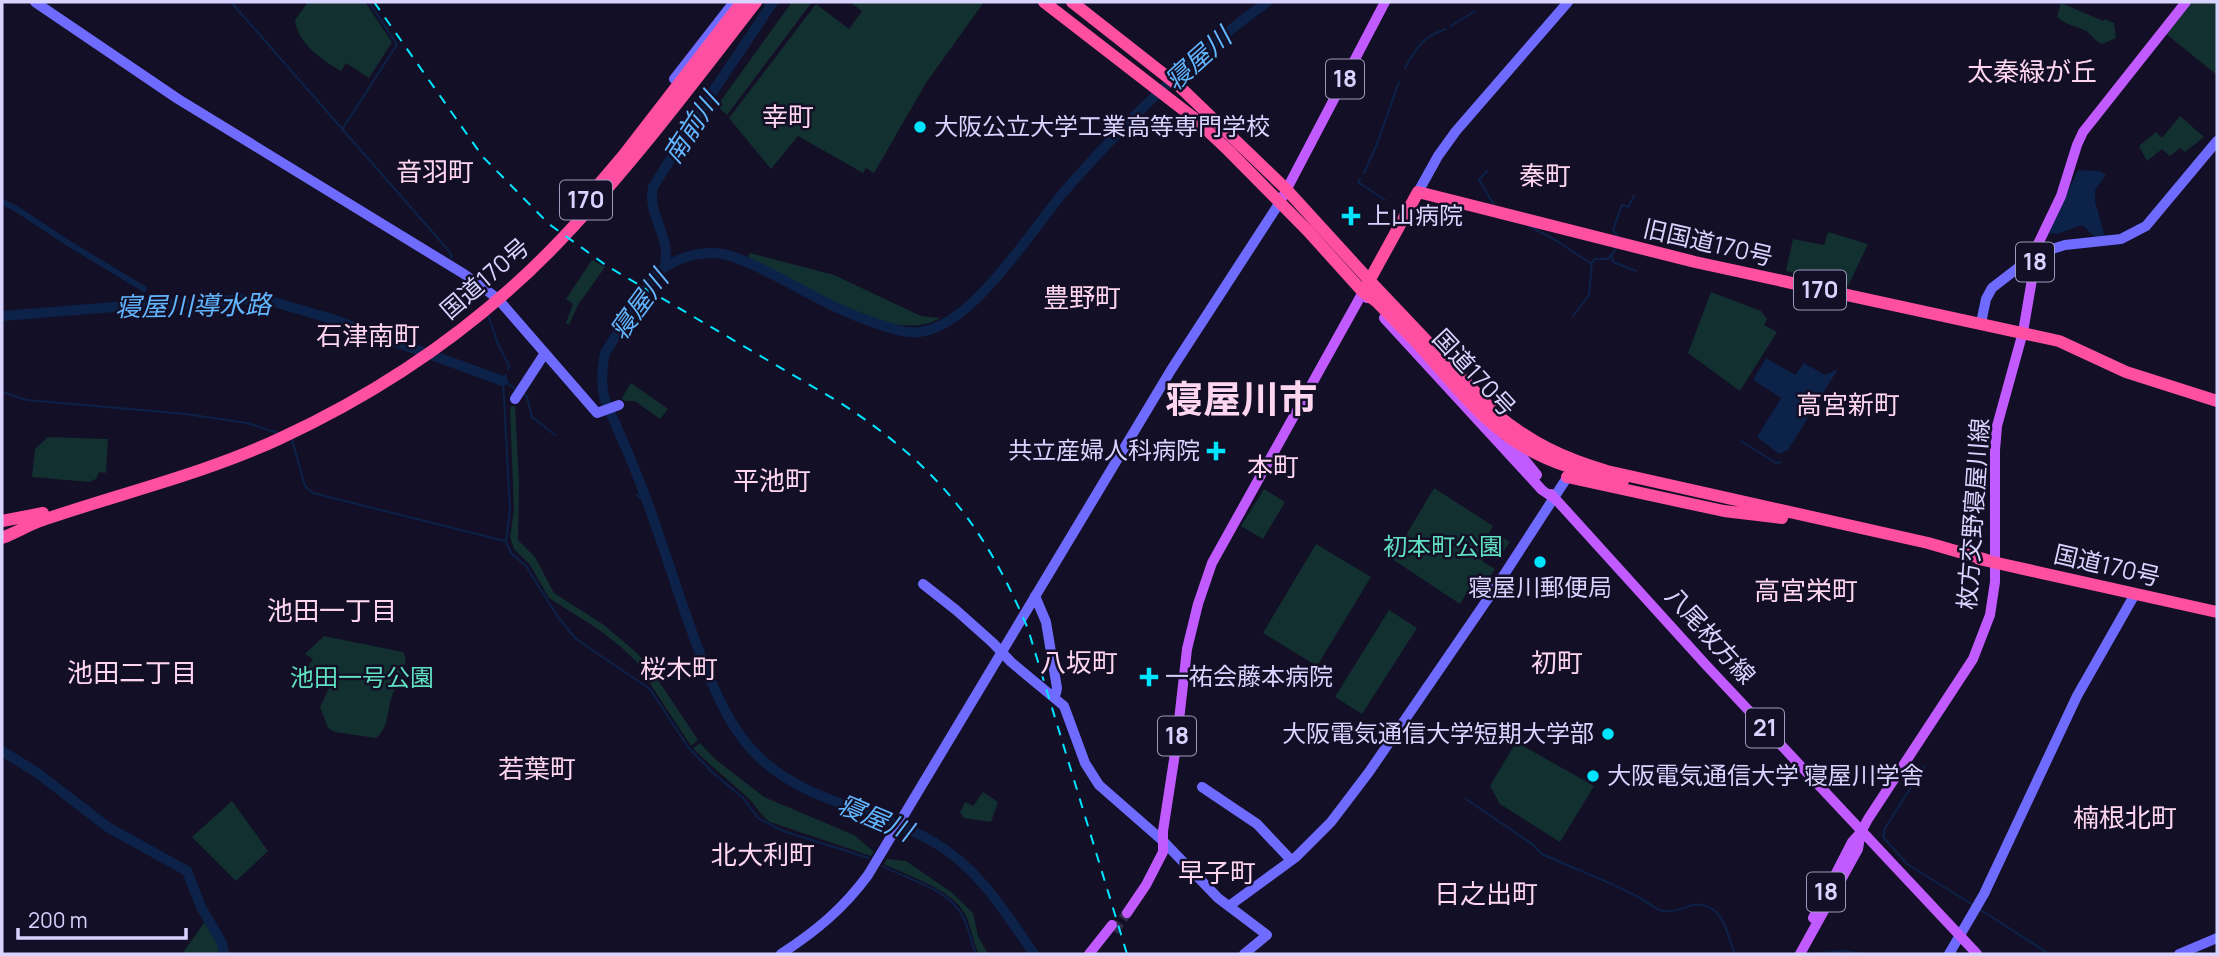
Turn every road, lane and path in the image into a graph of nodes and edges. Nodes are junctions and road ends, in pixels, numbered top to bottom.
1 (35, 2) edge
2 (734, 2) edge
3 (742, 2) edge
4 (756, 2) edge
5 (1044, 2) edge
6 (1062, 2) edge
7 (1072, 2) edge
8 (1385, 2) edge
9 (1568, 2) edge
10 (2186, 2) edge
11 (674, 79) dead end
12 (1159, 81) junction
13 (1178, 93) junction
14 (2217, 141) edge
15 (1286, 189) junction
16 (1418, 192) junction
17 (1280, 202) junction
18 (2036, 254) junction
19 (1366, 286) junction
20 (494, 296) junction
21 (1981, 323) junction
22 (2022, 332) junction
23 (545, 353) junction
24 (1453, 376) junction
25 (515, 398) dead end
26 (2217, 401) edge
27 (617, 405) dead end
28 (1577, 462) junction
29 (1567, 477) junction
30 (1555, 499) junction
31 (36, 519) junction
32 (1789, 519) junction
33 (2, 524) edge
34 (2, 536) edge
35 (1992, 561) junction
36 (923, 584) dead end
37 (2135, 594) junction
38 (1035, 596) junction
39 (2217, 612) edge
40 (1001, 653) junction
41 (1052, 695) junction
42 (1202, 787) dead end
43 (1861, 832) junction
44 (1163, 841) junction
45 (1291, 860) junction
46 (1229, 906) junction
47 (1126, 911) tunnel mouth
48 (1961, 937) junction
49 (2217, 938) edge
50 (1797, 953) edge
51 (781, 954) edge
52 (1089, 954) edge
53 (1096, 954) edge
54 (1244, 954) edge
55 (1949, 954) edge
56 (1977, 954) edge
57 (2179, 954) edge

1 - 20 street
2 - 11 street
3 - 20 highway, 国道170号 / 170
4 - 20 highway, 国道170号 / 170
5 - 12 highway, 国道170号
6 - 12 highway, 国道170号
7 - 12 highway, 国道170号
8 - 15 main road, 18
9 - 16 street
10 - 18 main road, 枚方交野寝屋川線 / 18
12 - 13 highway, 国道170号
13 - 15 highway, 国道170号
13 - 17 highway, 国道170号
14 - 18 street
15 - 17 main road, 18
15 - 19 highway, 国道170号
16 - 19 highway
16 - 21 highway, 旧国道170号 / 170
17 - 19 highway, 国道170号
17 - 38 street
18 - 21 street
18 - 22 main road, 枚方交野寝屋川線 / 18
19 - 24 highway, 国道170号
19 - 30 main road, 八尾枚方線 / 21
19 - 44 main road, 18
20 - 23 street
20 - 31 highway, 国道170号 / 170
21 - 22 highway, 旧国道170号 / 170
22 - 26 highway, 旧国道170号 / 170
22 - 35 main road, 枚方交野寝屋川線 / 18
23 - 25 street
23 - 27 street
24 - 28 highway, 国道170号
24 - 30 main road, 八尾枚方線 / 21
24 - 32 highway, 国道170号, bridge
28 - 29 street
28 - 35 highway, 国道170号
29 - 30 street
29 - 32 highway
30 - 43 main road, 八尾枚方線 / 21
30 - 45 street
31 - 33 highway, 国道170号 / 170
31 - 34 highway, 国道170号 / 170
32 - 35 highway, 国道170号
35 - 37 highway, 国道170号
35 - 43 main road, 枚方交野寝屋川線 / 18
36 - 40 street
37 - 39 highway, 国道170号
37 - 48 street
38 - 40 street
38 - 41 street
40 - 41 street
40 - 51 street
41 - 44 street
42 - 45 street
43 - 48 main road, 八尾枚方線 / 21
43 - 50 main road, 枚方交野寝屋川線 / 18
44 - 46 street
44 - 47 main road, 18
45 - 46 street
46 - 54 street
48 - 55 street
48 - 56 main road, 八尾枚方線 / 21
49 - 57 street
52 - 53 main road

